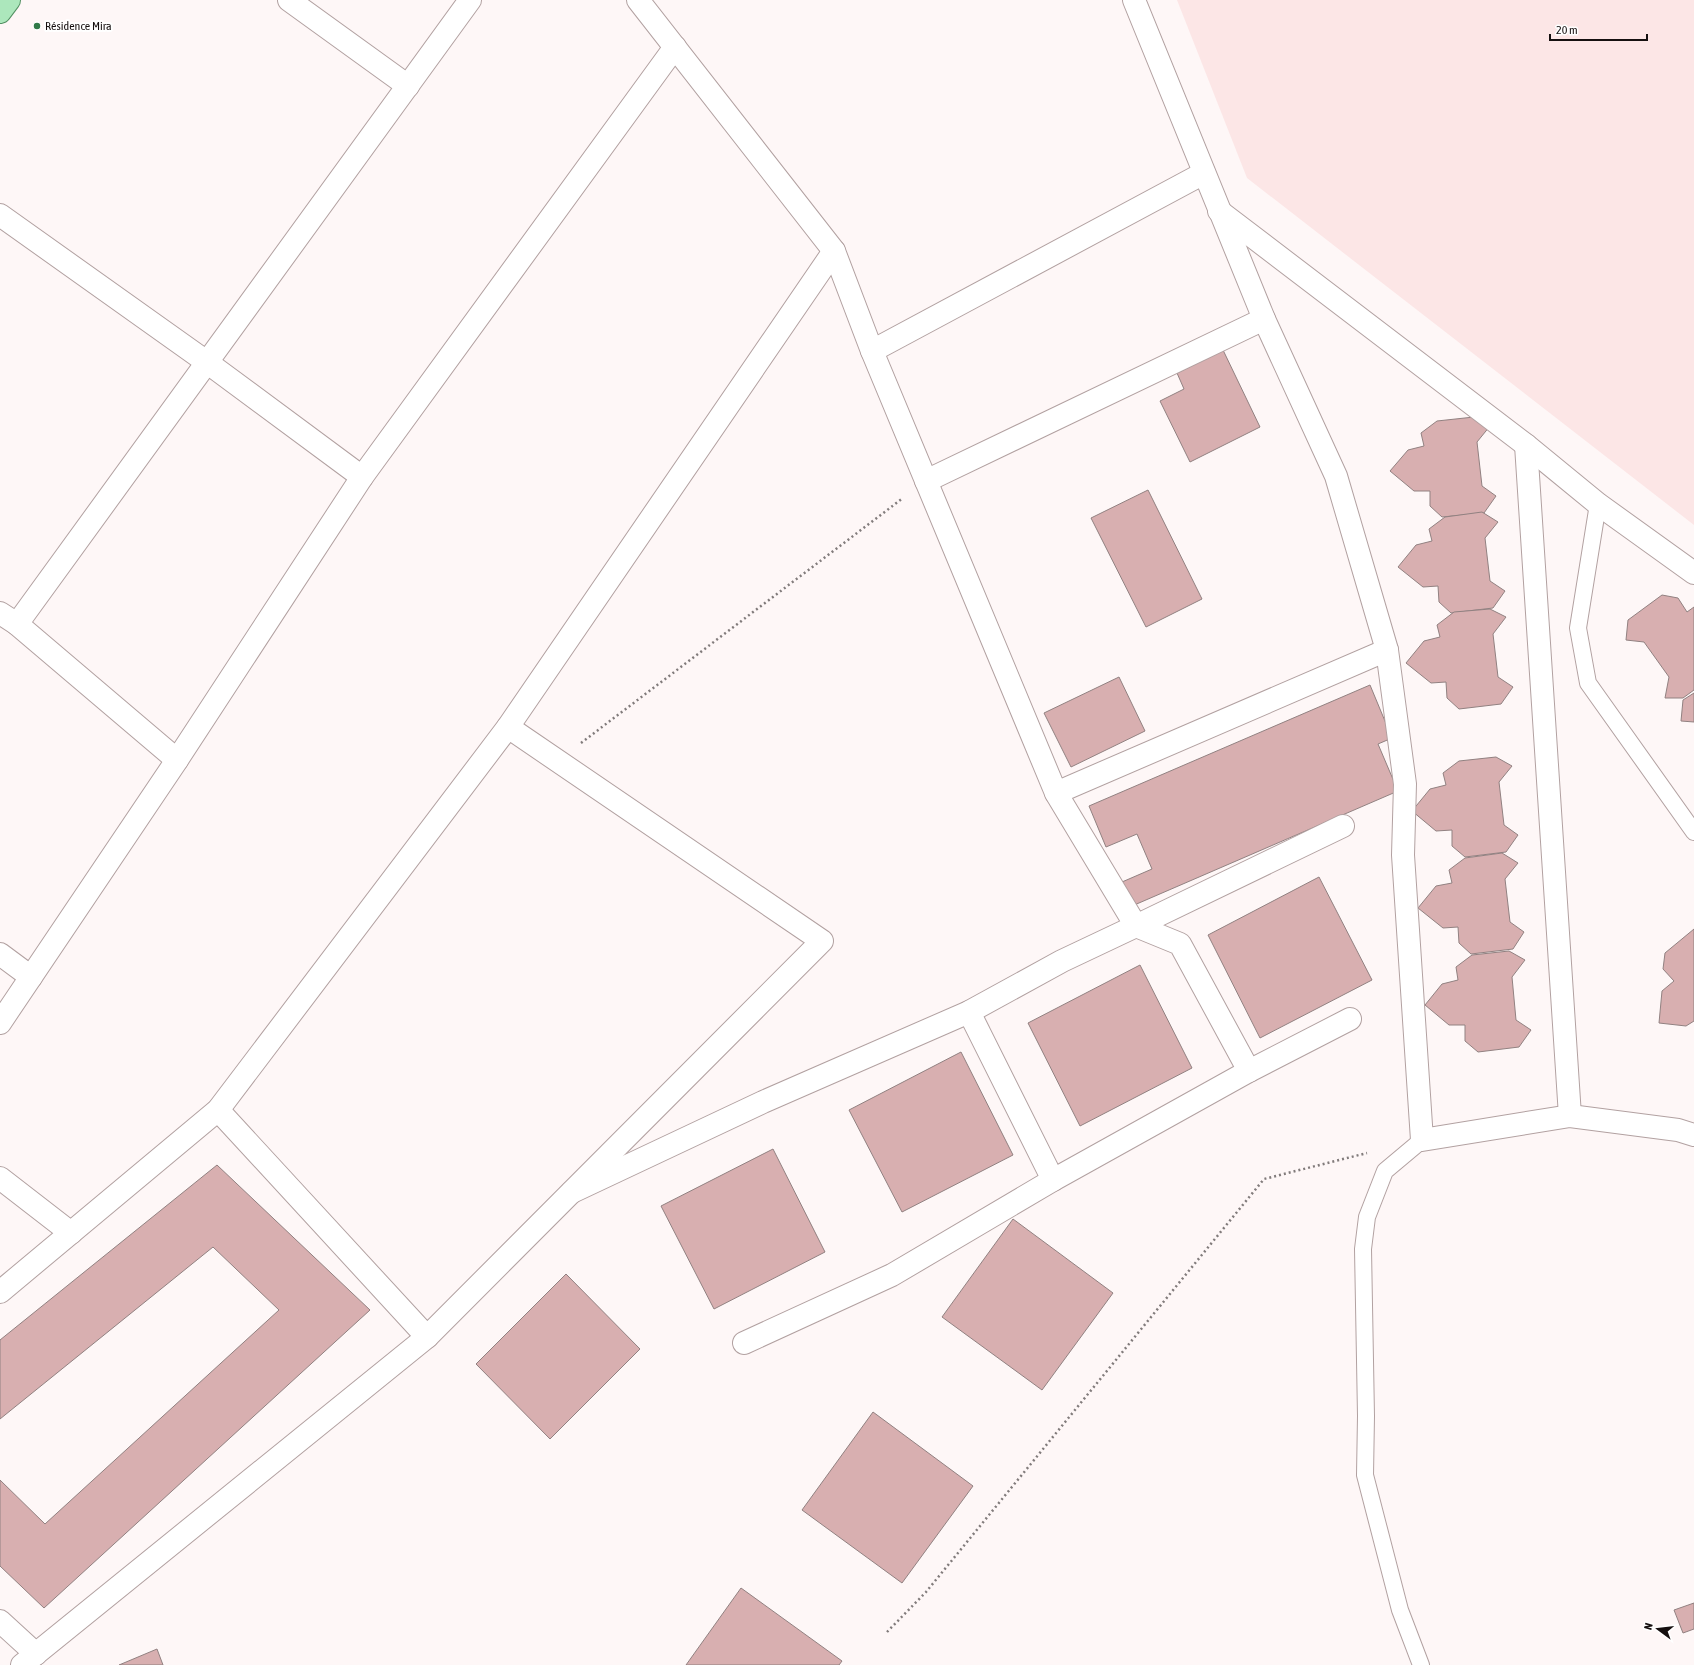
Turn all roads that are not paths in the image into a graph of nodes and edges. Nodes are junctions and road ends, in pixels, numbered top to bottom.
1 (9, 0) edge
2 (288, 0) edge
3 (470, 0) edge
4 (638, 0) edge
5 (1134, 0) edge
6 (0, 12) edge
7 (675, 47) junction
8 (408, 86) junction
9 (1204, 173) junction
10 (1218, 210) junction
11 (0, 215) edge
12 (834, 251) junction
13 (1264, 320) junction
14 (872, 351) junction
15 (208, 363) junction
16 (1526, 446) junction
17 (362, 477) junction
18 (926, 481) junction
19 (1598, 504) junction
20 (1694, 573) edge
21 (9, 618) edge
22 (1387, 650) junction
23 (508, 727) junction
24 (177, 760) junction
25 (1056, 793) junction
26 (1344, 826) dead end
27 (1694, 832) edge
28 (1136, 926) junction
29 (0, 954) edge
30 (32, 977) junction
31 (969, 1012) junction
32 (1350, 1019) dead end
33 (0, 1024) edge
34 (1250, 1071) junction
35 (218, 1110) junction
36 (1570, 1116) junction
37 (1694, 1135) edge
38 (1422, 1140) junction
39 (0, 1178) edge
40 (1053, 1180) junction
41 (572, 1192) junction
42 (71, 1233) junction
43 (0, 1292) edge
44 (427, 1337) junction
45 (744, 1344) dead end
46 (0, 1621) edge
47 (29, 1660) edge
48 (1421, 1665) edge

1 - 6 main road
2 - 8 street
3 - 8 street
4 - 7 street
5 - 9 street
7 - 12 street
7 - 17 street
8 - 15 street
9 - 10 street
9 - 14 street
10 - 13 street
10 - 16 street
11 - 15 street
12 - 14 street
12 - 23 street
13 - 18 street
13 - 22 street
14 - 18 street
15 - 17 street
15 - 21 street
16 - 19 street
16 - 36 street
17 - 24 street
18 - 25 street
19 - 20 street
19 - 27 lane
21 - 24 street
22 - 25 street
22 - 38 street
23 - 35 street
23 - 41 street
24 - 30 street
25 - 28 street
26 - 28 street
28 - 31 street
28 - 34 street
29 - 30 street
30 - 33 street
31 - 40 street
31 - 41 street
32 - 34 street
34 - 40 street
35 - 42 street
35 - 44 street
36 - 37 street
36 - 38 street
38 - 48 lane
39 - 42 street
40 - 45 street
41 - 44 street
42 - 43 street
44 - 47 street
46 - 47 street

